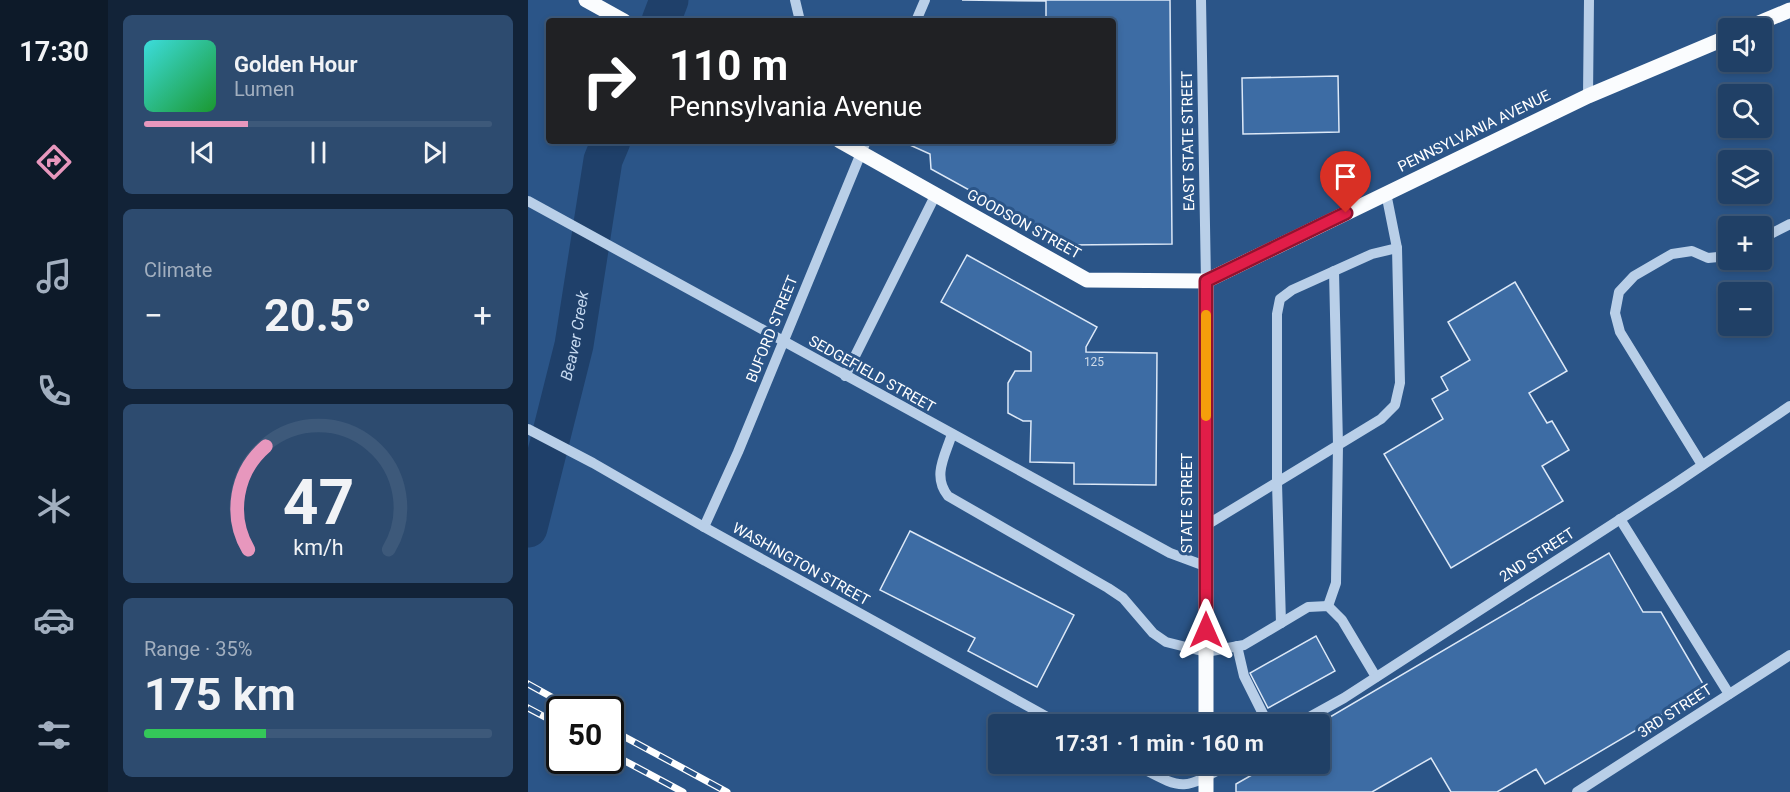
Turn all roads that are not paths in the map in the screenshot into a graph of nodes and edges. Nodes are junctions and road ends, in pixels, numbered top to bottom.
1 (586, 0) edge
2 (795, 0) edge
3 (925, 0) edge
4 (1201, 0) edge
5 (1589, 0) edge
6 (1790, 10) edge
7 (619, 18) edge
8 (799, 18) edge
9 (917, 18) edge
10 (1771, 18) edge
11 (1718, 41) edge
12 (1588, 96) junction
13 (863, 147) edge
14 (1386, 194) junction
15 (935, 196) junction
16 (528, 201) edge
17 (1790, 224) edge
18 (1772, 233) edge
19 (1397, 248) junction
20 (1718, 257) edge
21 (1334, 271) junction
22 (1206, 281) junction
23 (783, 342) junction
24 (845, 376) junction
25 (1790, 406) edge
26 (528, 429) edge
27 (952, 434) junction
28 (1338, 445) junction
29 (1702, 465) junction
30 (1277, 483) junction
31 (1620, 519) junction
32 (1206, 526) junction
33 (704, 527) junction
34 (1205, 566) junction
35 (1328, 606) junction
36 (1281, 623) junction
37 (1237, 646) junction
38 (1206, 652) junction
39 (1790, 655) edge
40 (1376, 677) junction
41 (1729, 694) junction
42 (1042, 714) edge
43 (1206, 714) edge
44 (1263, 714) edge
45 (1314, 714) edge
46 (1154, 774) edge
47 (1206, 778) edge
48 (1577, 792) edge

1 - 7 main road
2 - 8 street
3 - 9 street
4 - 22 street, EAST STATE STREET
5 - 12 street
6 - 10 main road
11 - 12 main road, PENNSYLVANIA AVENUE
12 - 14 main road, PENNSYLVANIA AVENUE
13 - 15 main road, GOODSON STREET
13 - 23 street, BUFORD STREET
14 - 19 street
14 - 22 main road, PENNSYLVANIA AVENUE
15 - 22 main road, GOODSON STREET
15 - 24 street
16 - 23 street, SEDGEFIELD STREET
17 - 18 street
19 - 21 street
19 - 28 street
20 - 29 street
21 - 28 street
21 - 30 street
22 - 32 main road, STATE STREET
23 - 24 street, SEDGEFIELD STREET
23 - 33 street, BUFORD STREET
24 - 27 street, SEDGEFIELD STREET
25 - 29 street, 2ND STREET
26 - 33 street, WASHINGTON STREET
27 - 34 street, SEDGEFIELD STREET
27 - 38 street
28 - 30 street
28 - 35 street
29 - 31 street, 2ND STREET
30 - 32 street
30 - 36 street
31 - 40 street, 2ND STREET
31 - 41 street
32 - 34 main road, STATE STREET
33 - 42 street, WASHINGTON STREET
34 - 38 main road, STATE STREET
35 - 36 street
35 - 40 street
36 - 37 street
37 - 38 street
37 - 44 street
38 - 43 main road, STATE STREET
39 - 41 street, 3RD STREET
40 - 45 street, 2ND STREET
41 - 48 street, 3RD STREET
46 - 47 street

